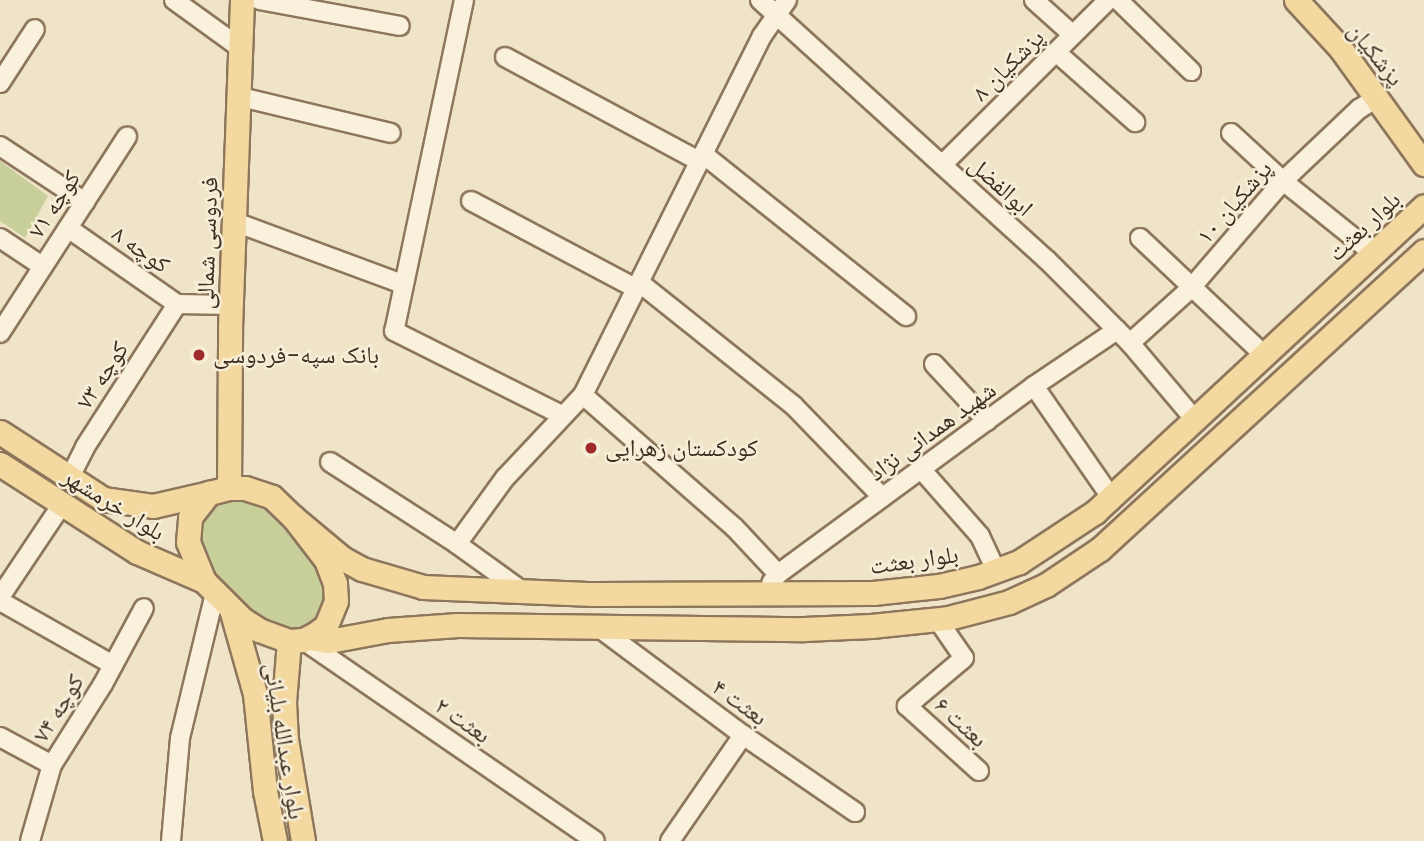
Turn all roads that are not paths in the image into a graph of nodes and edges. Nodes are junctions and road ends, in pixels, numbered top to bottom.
1 (174, 0) edge
2 (242, 0) edge
3 (259, 0) edge
4 (464, 0) edge
5 (761, 0) edge
6 (1034, 0) edge
7 (1108, 0) edge
8 (1118, 0) edge
9 (1296, 0) edge
10 (782, 8) edge
11 (400, 26) dead end
12 (35, 29) dead end
13 (1073, 35) junction
14 (239, 47) junction
15 (1056, 52) junction
16 (505, 57) dead end
17 (1191, 71) dead end
18 (0, 83) edge
19 (237, 96) junction
20 (1383, 103) junction
21 (1135, 122) dead end
22 (391, 132) dead end
23 (1231, 133) dead end
24 (127, 136) dead end
25 (1424, 141) edge
26 (0, 146) edge
27 (701, 158) junction
28 (1424, 164) edge
29 (942, 165) junction
30 (1283, 181) junction
31 (471, 201) dead end
32 (85, 202) junction
33 (1424, 206) edge
34 (235, 222) junction
35 (68, 228) junction
36 (0, 238) edge
37 (1140, 238) dead end
38 (1373, 253) junction
39 (1420, 258) edge
40 (42, 266) junction
41 (403, 284) junction
42 (638, 286) junction
43 (1191, 288) junction
44 (177, 304) junction
45 (231, 305) junction
46 (906, 316) dead end
47 (1117, 330) junction
48 (0, 332) edge
49 (1130, 343) junction
50 (1264, 355) junction
51 (934, 364) dead end
52 (1034, 386) junction
53 (583, 395) junction
54 (562, 415) junction
55 (1195, 420) junction
56 (987, 421) junction
57 (0, 432) edge
58 (330, 461) dead end
59 (0, 464) edge
60 (921, 469) junction
61 (71, 475) junction
62 (219, 491) junction
63 (882, 497) junction
64 (1111, 497) junction
65 (103, 499) junction
66 (63, 503) junction
67 (293, 517) junction
68 (89, 523) junction
69 (457, 544) junction
70 (996, 571) junction
71 (778, 574) junction
72 (525, 593) junction
73 (217, 594) junction
74 (761, 594) junction
75 (0, 599) edge
76 (144, 608) dead end
77 (936, 619) junction
78 (598, 626) junction
79 (300, 640) junction
80 (113, 665) junction
81 (743, 735) junction
82 (0, 737) edge
83 (52, 765) junction
84 (979, 771) dead end
85 (855, 812) dead end
86 (305, 840) edge
87 (30, 841) edge
88 (171, 841) edge
89 (275, 841) edge
90 (594, 841) edge
91 (670, 841) edge

1 - 14 street
2 - 14 main road, فردوسی شمالی
3 - 11 street
4 - 41 street
5 - 10 street, ابوالفضل
6 - 13 street
7 - 13 street, پزشکیان ۸
8 - 17 street
9 - 20 main road, پزشکیان
10 - 27 street
10 - 29 street, ابوالفضل
12 - 18 street
13 - 15 street, پزشکیان ۸
14 - 19 main road, فردوسی شمالی
15 - 21 street
15 - 29 street, پزشکیان ۸
16 - 27 street
19 - 22 street
19 - 34 main road, فردوسی شمالی
20 - 25 main road, پزشکیان
20 - 28 main road, پزشکیان
20 - 30 street, پزشکیان ۱۰
23 - 30 street
24 - 32 street, کوچه ۷۱
26 - 32 street
27 - 42 street
27 - 46 street
29 - 47 street, ابوالفضل
30 - 38 street
30 - 43 street, پزشکیان ۱۰
31 - 42 street
32 - 35 street, کوچه ۷۱
33 - 38 main road, بلوار بعثت
34 - 41 street
34 - 45 main road, فردوسی شمالی
35 - 40 street, کوچه ۷۱
35 - 44 street, کوچه ۸
36 - 40 street
37 - 43 street
38 - 50 main road, بلوار بعثت
39 - 77 main road
40 - 48 street, کوچه ۷۱
41 - 54 street
42 - 53 street
42 - 63 street
43 - 49 street, پزشکیان ۱۰
43 - 50 street
44 - 45 street, کوچه ۸
44 - 61 street, کوچه ۷۳
45 - 62 main road, فردوسی شمالی
47 - 49 street, ابوالفضل
47 - 52 street, شهید همدانی نژاد
49 - 55 street, ابوالفضل
50 - 55 main road, بلوار بعثت
51 - 56 street
52 - 56 street, شهید همدانی نژاد
52 - 64 street
53 - 54 street
53 - 71 street
54 - 69 street
55 - 64 main road, بلوار بعثت
56 - 60 street, شهید همدانی نژاد
57 - 61 main road, بلوار خرمشهر
58 - 69 street
59 - 66 main road, بلوار خرمشهر
60 - 63 street, شهید همدانی نژاد
60 - 70 street
61 - 65 main road, بلوار خرمشهر
62 - 65 main road, بلوار خرمشهر
62 - 67 main road
62 - 73 main road
63 - 71 street, شهید همدانی نژاد
64 - 70 main road, بلوار بعثت
65 - 68 main road
66 - 68 main road, بلوار خرمشهر
66 - 75 street
67 - 72 main road, بلوار بعثت
67 - 79 main road
68 - 73 main road, بلوار خرمشهر
69 - 72 street
70 - 74 main road, بلوار بعثت
71 - 74 street, شهید همدانی نژاد
72 - 74 main road, بلوار بعثت
73 - 79 main road
73 - 88 street
73 - 89 main road, بلوار عبدالله بلیانی
75 - 80 street
76 - 80 street, کوچه ۷۴
77 - 78 main road
77 - 84 street, بعثت ۶
78 - 79 main road
78 - 81 street, بعثت ۴
79 - 86 main road, بلوار عبدالله بلیانی
79 - 90 street, بعثت ۲
80 - 83 street, کوچه ۷۴
81 - 85 street, بعثت ۴
81 - 91 street
82 - 83 street
83 - 87 street, کوچه ۷۴

